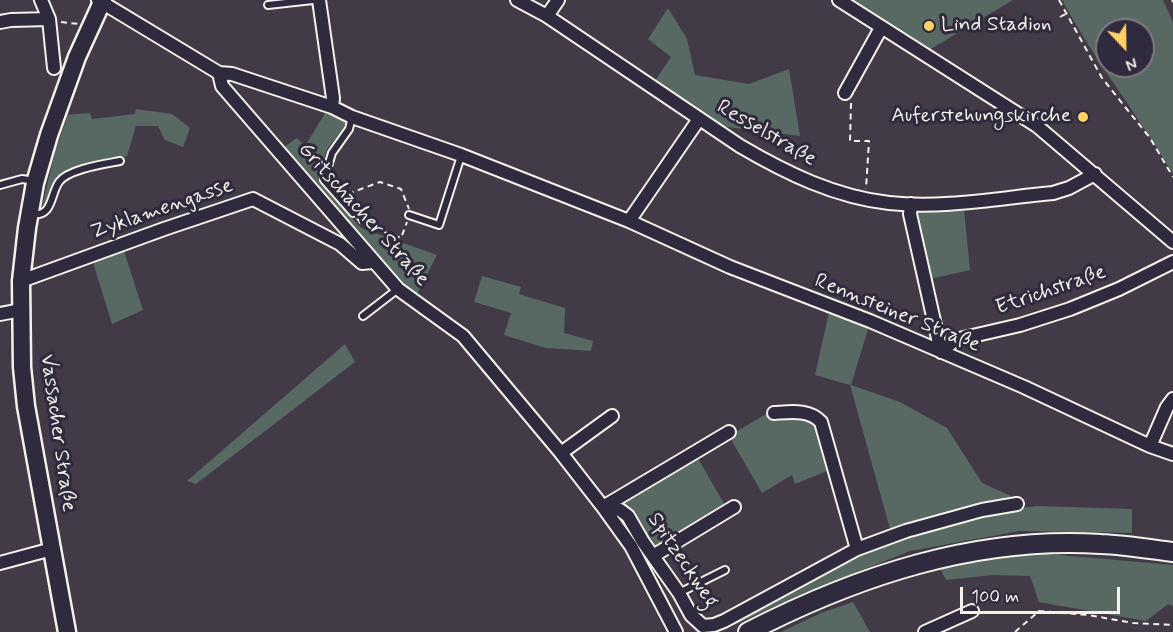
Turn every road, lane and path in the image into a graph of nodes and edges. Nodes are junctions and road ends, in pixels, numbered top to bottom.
1 (40, 0) edge
2 (122, 0) edge
3 (314, 0) edge
4 (319, 0) edge
5 (517, 0) edge
6 (558, 0) edge
7 (839, 0) edge
8 (1059, 0) edge
9 (101, 1) edge
10 (268, 5) dead end
11 (119, 13) junction
12 (1067, 13) junction
13 (547, 16) junction
14 (1059, 17) dead end
15 (49, 19) junction
16 (0, 22) edge
17 (82, 24) dead end
18 (881, 28) junction
19 (54, 68) dead end
20 (219, 73) junction
21 (845, 93) joint
22 (332, 107) junction
23 (352, 117) junction
24 (699, 119) junction
25 (461, 156) junction
26 (120, 160) dead end
27 (1095, 174) junction
28 (1173, 177) edge
29 (36, 181) junction
30 (0, 184) edge
31 (254, 194) dead end
32 (865, 199) junction
33 (344, 202) junction
34 (911, 204) junction
35 (353, 213) joint
36 (29, 214) junction
37 (410, 215) junction
38 (192, 220) junction
39 (629, 221) junction
40 (1173, 242) edge
41 (373, 262) junction
42 (1173, 262) edge
43 (21, 281) junction
44 (398, 289) junction
45 (21, 310) junction
46 (0, 314) edge
47 (363, 316) dead end
48 (941, 352) junction
49 (1173, 399) edge
50 (774, 413) dead end
51 (612, 416) dead end
52 (729, 432) dead end
53 (1150, 446) junction
54 (561, 453) junction
55 (1173, 454) edge
56 (1017, 504) dead end
57 (603, 507) junction
58 (734, 507) dead end
59 (52, 549) junction
60 (857, 549) junction
61 (1173, 552) edge
62 (653, 556) junction
63 (0, 563) edge
64 (725, 570) dead end
65 (679, 593) junction
66 (972, 611) dead end
67 (1173, 625) edge
68 (67, 632) edge
69 (676, 632) edge
70 (747, 632) edge
71 (925, 632) edge
72 (1015, 632) edge

1 - 15 street
2 - 11 street
3 - 10 lane
4 - 22 street
5 - 13 street, Resselstraße
6 - 13 street
7 - 18 street
8 - 12 path
9 - 11 street, Rennsteiner Straße
9 - 29 main road, Vassacher Straße
11 - 20 street, Rennsteiner Straße
12 - 14 path
12 - 28 path
13 - 24 street, Resselstraße
15 - 16 street
15 - 17 path
15 - 19 street
18 - 21 street
18 - 27 street
20 - 22 street, Rennsteiner Straße
20 - 41 street, Gritschacher Straße
21 - 32 path
22 - 23 street, Rennsteiner Straße
23 - 25 street, Rennsteiner Straße
23 - 33 lane
24 - 32 street, Resselstraße
24 - 39 street
25 - 37 lane
25 - 39 street, Rennsteiner Straße
26 - 36 lane
27 - 34 street, Resselstraße
27 - 40 street
29 - 30 lane
29 - 36 main road, Vassacher Straße
31 - 38 lane
32 - 34 street, Resselstraße
33 - 35 lane
33 - 37 path
34 - 48 street
35 - 37 path
36 - 43 main road, Vassacher Straße
38 - 41 street, Zyklamengasse
38 - 43 street, Zyklamengasse
39 - 48 street, Rennsteiner Straße
41 - 44 street, Gritschacher Straße
42 - 48 street, Etrichstraße
43 - 45 main road, Vassacher Straße
44 - 47 lane
44 - 54 street, Gritschacher Straße
45 - 46 street
45 - 59 main road, Vassacher Straße
48 - 53 street, Rennsteiner Straße
49 - 53 street
50 - 60 street
51 - 54 street
52 - 57 street
53 - 55 street, Rennsteiner Straße
54 - 57 street, Gritschacher Straße
56 - 60 street, Spitzeckweg
57 - 62 street, Spitzeckweg
57 - 69 street, Gritschacher Straße
58 - 62 street
59 - 63 street
59 - 68 main road, Vassacher Straße
60 - 65 street, Spitzeckweg
61 - 70 main road
62 - 65 street, Spitzeckweg
64 - 65 lane
66 - 71 street
67 - 72 path

